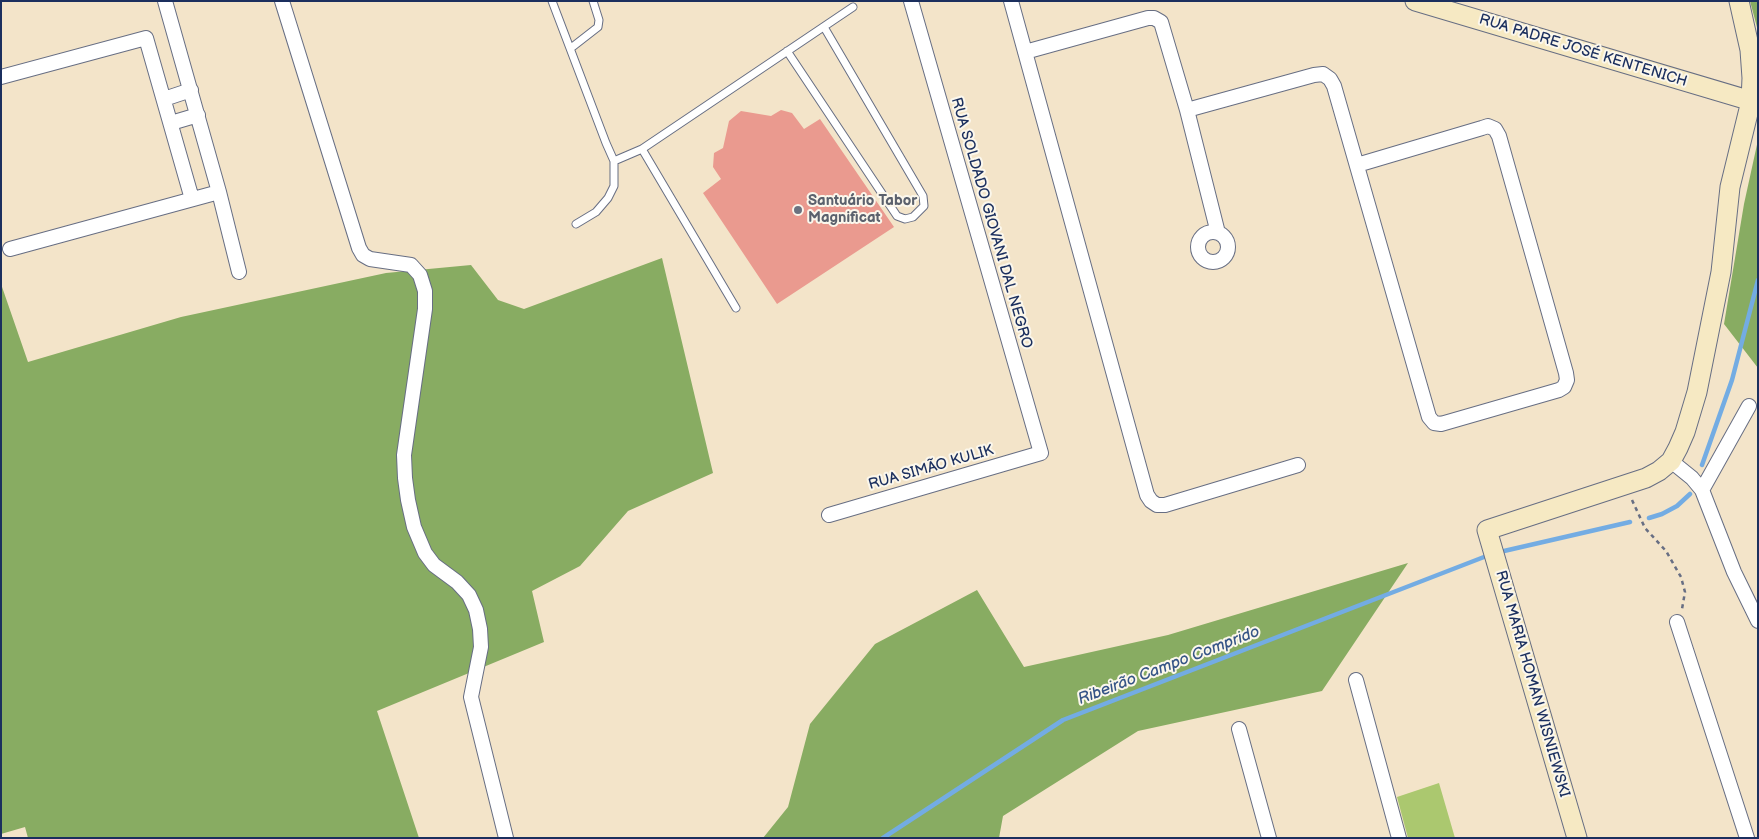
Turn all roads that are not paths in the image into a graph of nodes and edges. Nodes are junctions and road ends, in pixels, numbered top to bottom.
1 (165, 1) edge
2 (282, 1) edge
3 (552, 1) edge
4 (593, 1) edge
5 (911, 1) edge
6 (1011, 1) edge
7 (1415, 1) edge
8 (1739, 1) edge
9 (853, 7) dead end
10 (824, 27) junction
11 (570, 48) junction
12 (786, 51) junction
13 (1025, 52) junction
14 (1, 77) edge
15 (190, 90) junction
16 (164, 99) junction
17 (1754, 102) edge
18 (1187, 110) junction
19 (198, 115) junction
20 (170, 123) junction
21 (642, 150) junction
22 (614, 161) junction
23 (1357, 165) junction
24 (219, 192) junction
25 (192, 199) junction
26 (576, 224) dead end
27 (1218, 233) dead end
28 (10, 249) dead end
29 (239, 272) dead end
30 (736, 308) dead end
31 (1750, 406) dead end
32 (1041, 453) joint
33 (1671, 461) junction
34 (1298, 465) dead end
35 (1702, 490) junction
36 (829, 515) dead end
37 (1758, 621) edge
38 (1677, 622) road end
39 (1356, 680) dead end
40 (1239, 729) dead end
41 (506, 838) edge
42 (1269, 838) edge
43 (1400, 838) edge
44 (1577, 838) edge
45 (1747, 838) edge

1 - 15 street
2 - 41 street
3 - 11 lane
4 - 11 lane
5 - 32 street, RUA SOLDADO GIOVANI DAL NEGRO
6 - 13 street
7 - 17 street, RUA PADRE JOSÉ KENTENICH
8 - 17 street
9 - 10 lane
10 - 12 lane
10 - 12 lane
11 - 22 lane
12 - 21 lane
13 - 18 street
13 - 34 street
14 - 16 street
15 - 16 street
15 - 19 street
16 - 20 street
17 - 33 street
18 - 23 street
18 - 27 street
19 - 20 street
19 - 24 street
20 - 25 street
21 - 22 lane
21 - 30 lane
22 - 26 lane
23 - 23 street
24 - 25 street
24 - 29 street
25 - 28 street
31 - 35 street
32 - 36 street, RUA SIMÃO KULIK
33 - 35 street
33 - 44 street, RUA MARIA HOMAN WISNIEWSKI
35 - 37 street
38 - 45 street
39 - 43 street
40 - 42 street

